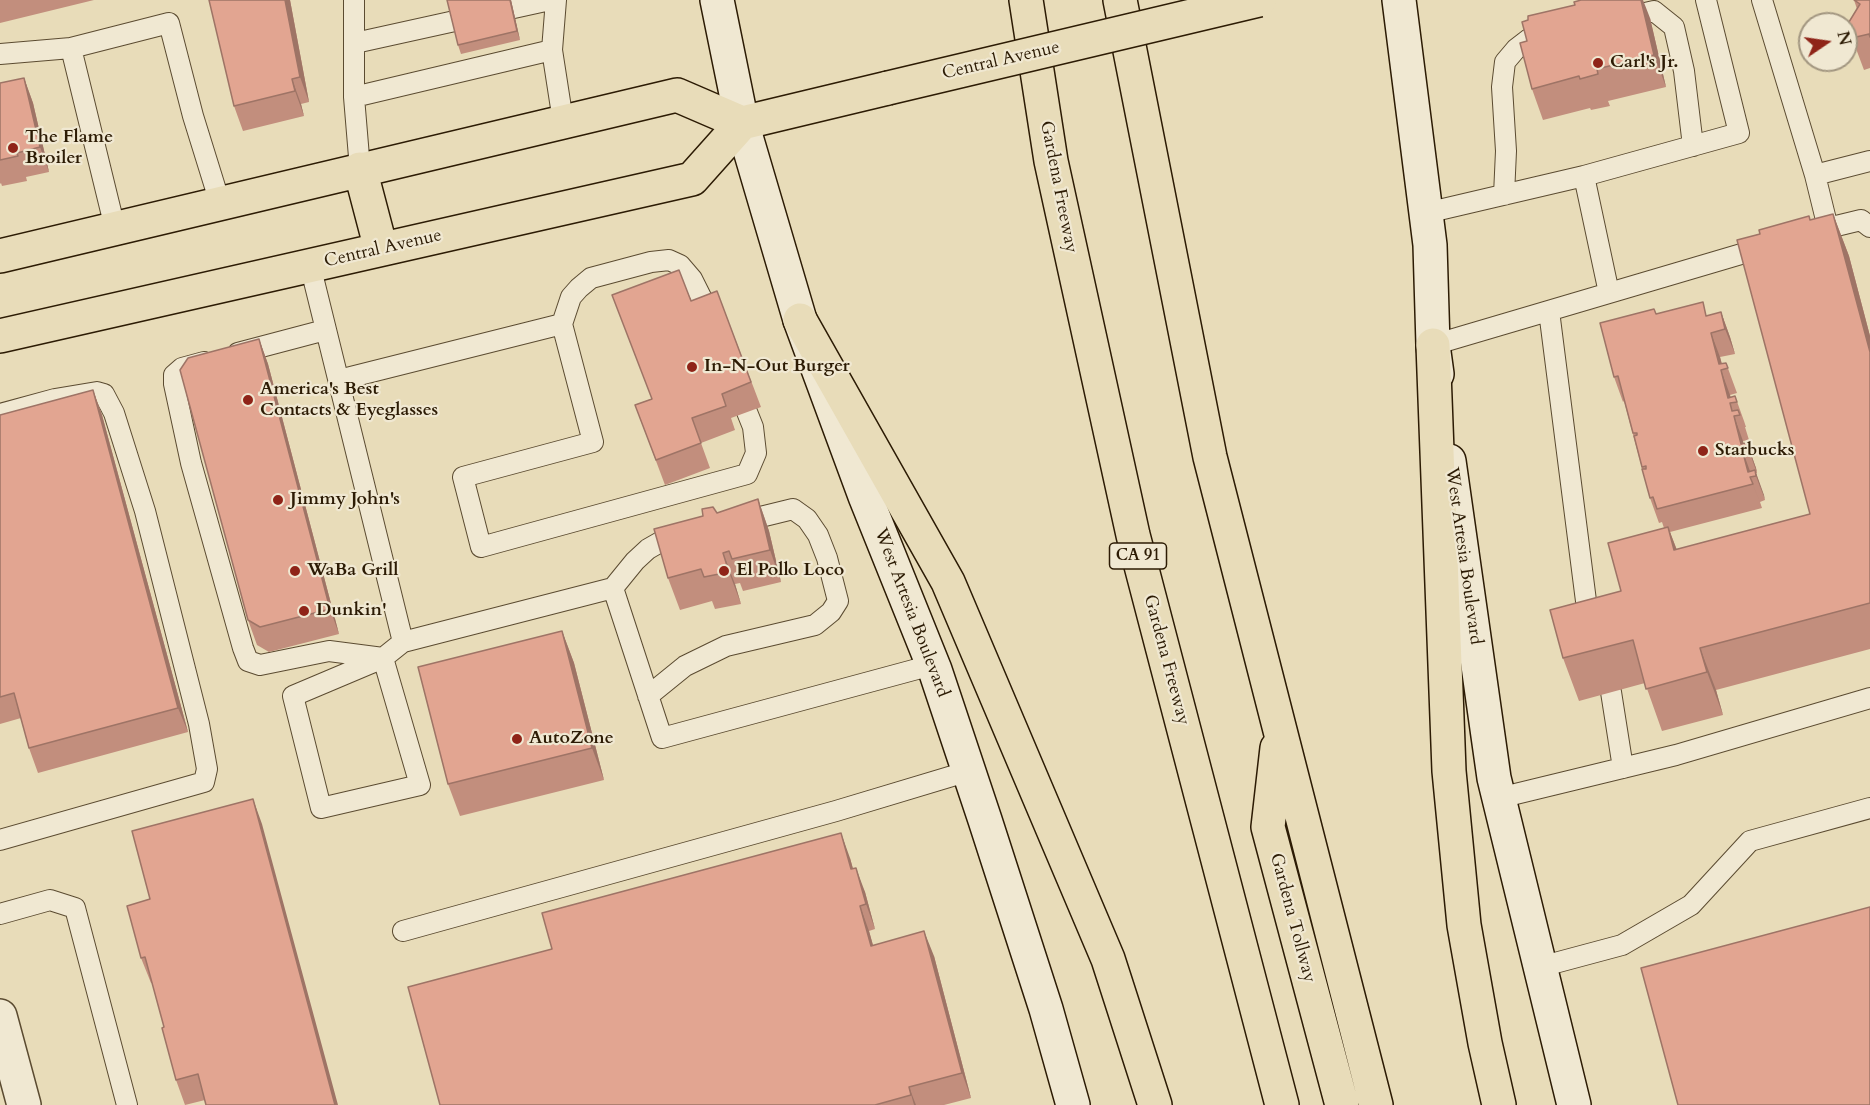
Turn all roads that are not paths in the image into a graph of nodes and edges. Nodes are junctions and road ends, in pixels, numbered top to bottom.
1 (354, 0) edge
2 (550, 0) edge
3 (556, 0) edge
4 (717, 0) edge
5 (1026, 0) edge
6 (1120, 0) edge
7 (1259, 0) edge
8 (1399, 0) edge
9 (1706, 0) edge
10 (1762, 0) edge
11 (1606, 22) edge
12 (1562, 32) edge
13 (355, 43) junction
14 (71, 48) junction
15 (552, 50) junction
16 (0, 54) edge
17 (354, 97) junction
18 (563, 122) junction
19 (742, 123) junction
20 (1693, 146) junction
21 (1870, 160) edge
22 (360, 169) junction
23 (1815, 175) junction
24 (1584, 176) junction
25 (1504, 195) junction
26 (220, 203) junction
27 (1426, 213) junction
28 (1870, 227) edge
29 (115, 228) junction
30 (1828, 228) junction
31 (381, 249) junction
32 (0, 256) edge
33 (310, 265) junction
34 (1610, 293) junction
35 (1549, 311) junction
36 (713, 321) edge
37 (800, 321) junction
38 (562, 324) junction
39 (325, 330) junction
40 (0, 336) edge
41 (1433, 345) junction
42 (339, 380) junction
43 (747, 412) dead end
44 (0, 414) edge
45 (717, 528) edge
46 (695, 533) edge
47 (613, 588) junction
48 (403, 642) junction
49 (1598, 644) edge
50 (382, 658) junction
51 (932, 665) junction
52 (1611, 692) dead end
53 (648, 696) junction
54 (1870, 698) edge
55 (1279, 728) junction
56 (1623, 768) junction
57 (969, 771) junction
58 (1500, 798) junction
59 (1870, 808) edge
60 (0, 840) edge
61 (0, 914) edge
62 (404, 932) dead end
63 (1540, 967) junction
64 (0, 1016) edge
65 (24, 1105) edge
66 (127, 1105) edge
67 (1073, 1105) edge
68 (1155, 1105) edge
69 (1282, 1105) edge
70 (1342, 1105) edge
71 (1376, 1105) edge
72 (1498, 1105) edge
73 (1574, 1105) edge

1 - 13 lane
2 - 13 lane
3 - 15 lane
4 - 19 main road, West Artesia Boulevard
5 - 69 main road, Gardena Freeway / CA 91
6 - 55 main road
7 - 19 main road, Central Avenue, bridge
8 - 27 main road, West Artesia Boulevard
9 - 20 lane
10 - 23 lane
11 - 20 lane
12 - 25 lane
13 - 17 lane
14 - 16 lane
14 - 26 lane
14 - 29 lane
15 - 17 lane
15 - 18 lane
17 - 22 lane
18 - 19 main road
18 - 22 main road
19 - 31 main road, Central Avenue
19 - 37 main road, West Artesia Boulevard
20 - 24 lane
21 - 23 lane
22 - 26 main road
22 - 31 main road
23 - 30 lane
24 - 25 lane
24 - 34 lane
25 - 27 lane
26 - 29 main road
27 - 41 main road, West Artesia Boulevard
28 - 30 lane
29 - 32 main road
30 - 34 lane
31 - 33 main road, Central Avenue
33 - 39 lane
33 - 40 main road, Central Avenue
34 - 35 lane
35 - 41 lane
35 - 49 lane
36 - 38 lane
37 - 51 main road, West Artesia Boulevard
37 - 68 main road
38 - 42 lane
38 - 43 lane
39 - 42 lane
39 - 50 lane
41 - 58 main road, West Artesia Boulevard
41 - 72 main road
42 - 48 lane
44 - 60 lane
45 - 53 lane
46 - 47 lane
47 - 48 lane
47 - 53 lane
48 - 50 lane
50 - 50 lane
51 - 53 lane
51 - 57 main road, West Artesia Boulevard
52 - 56 lane
54 - 56 lane
55 - 70 main road, Gardena Tollway
55 - 71 main road
56 - 58 lane
57 - 62 lane
57 - 67 main road, West Artesia Boulevard
58 - 63 main road, West Artesia Boulevard
59 - 63 lane
61 - 66 lane
63 - 73 main road, West Artesia Boulevard
64 - 65 main road

